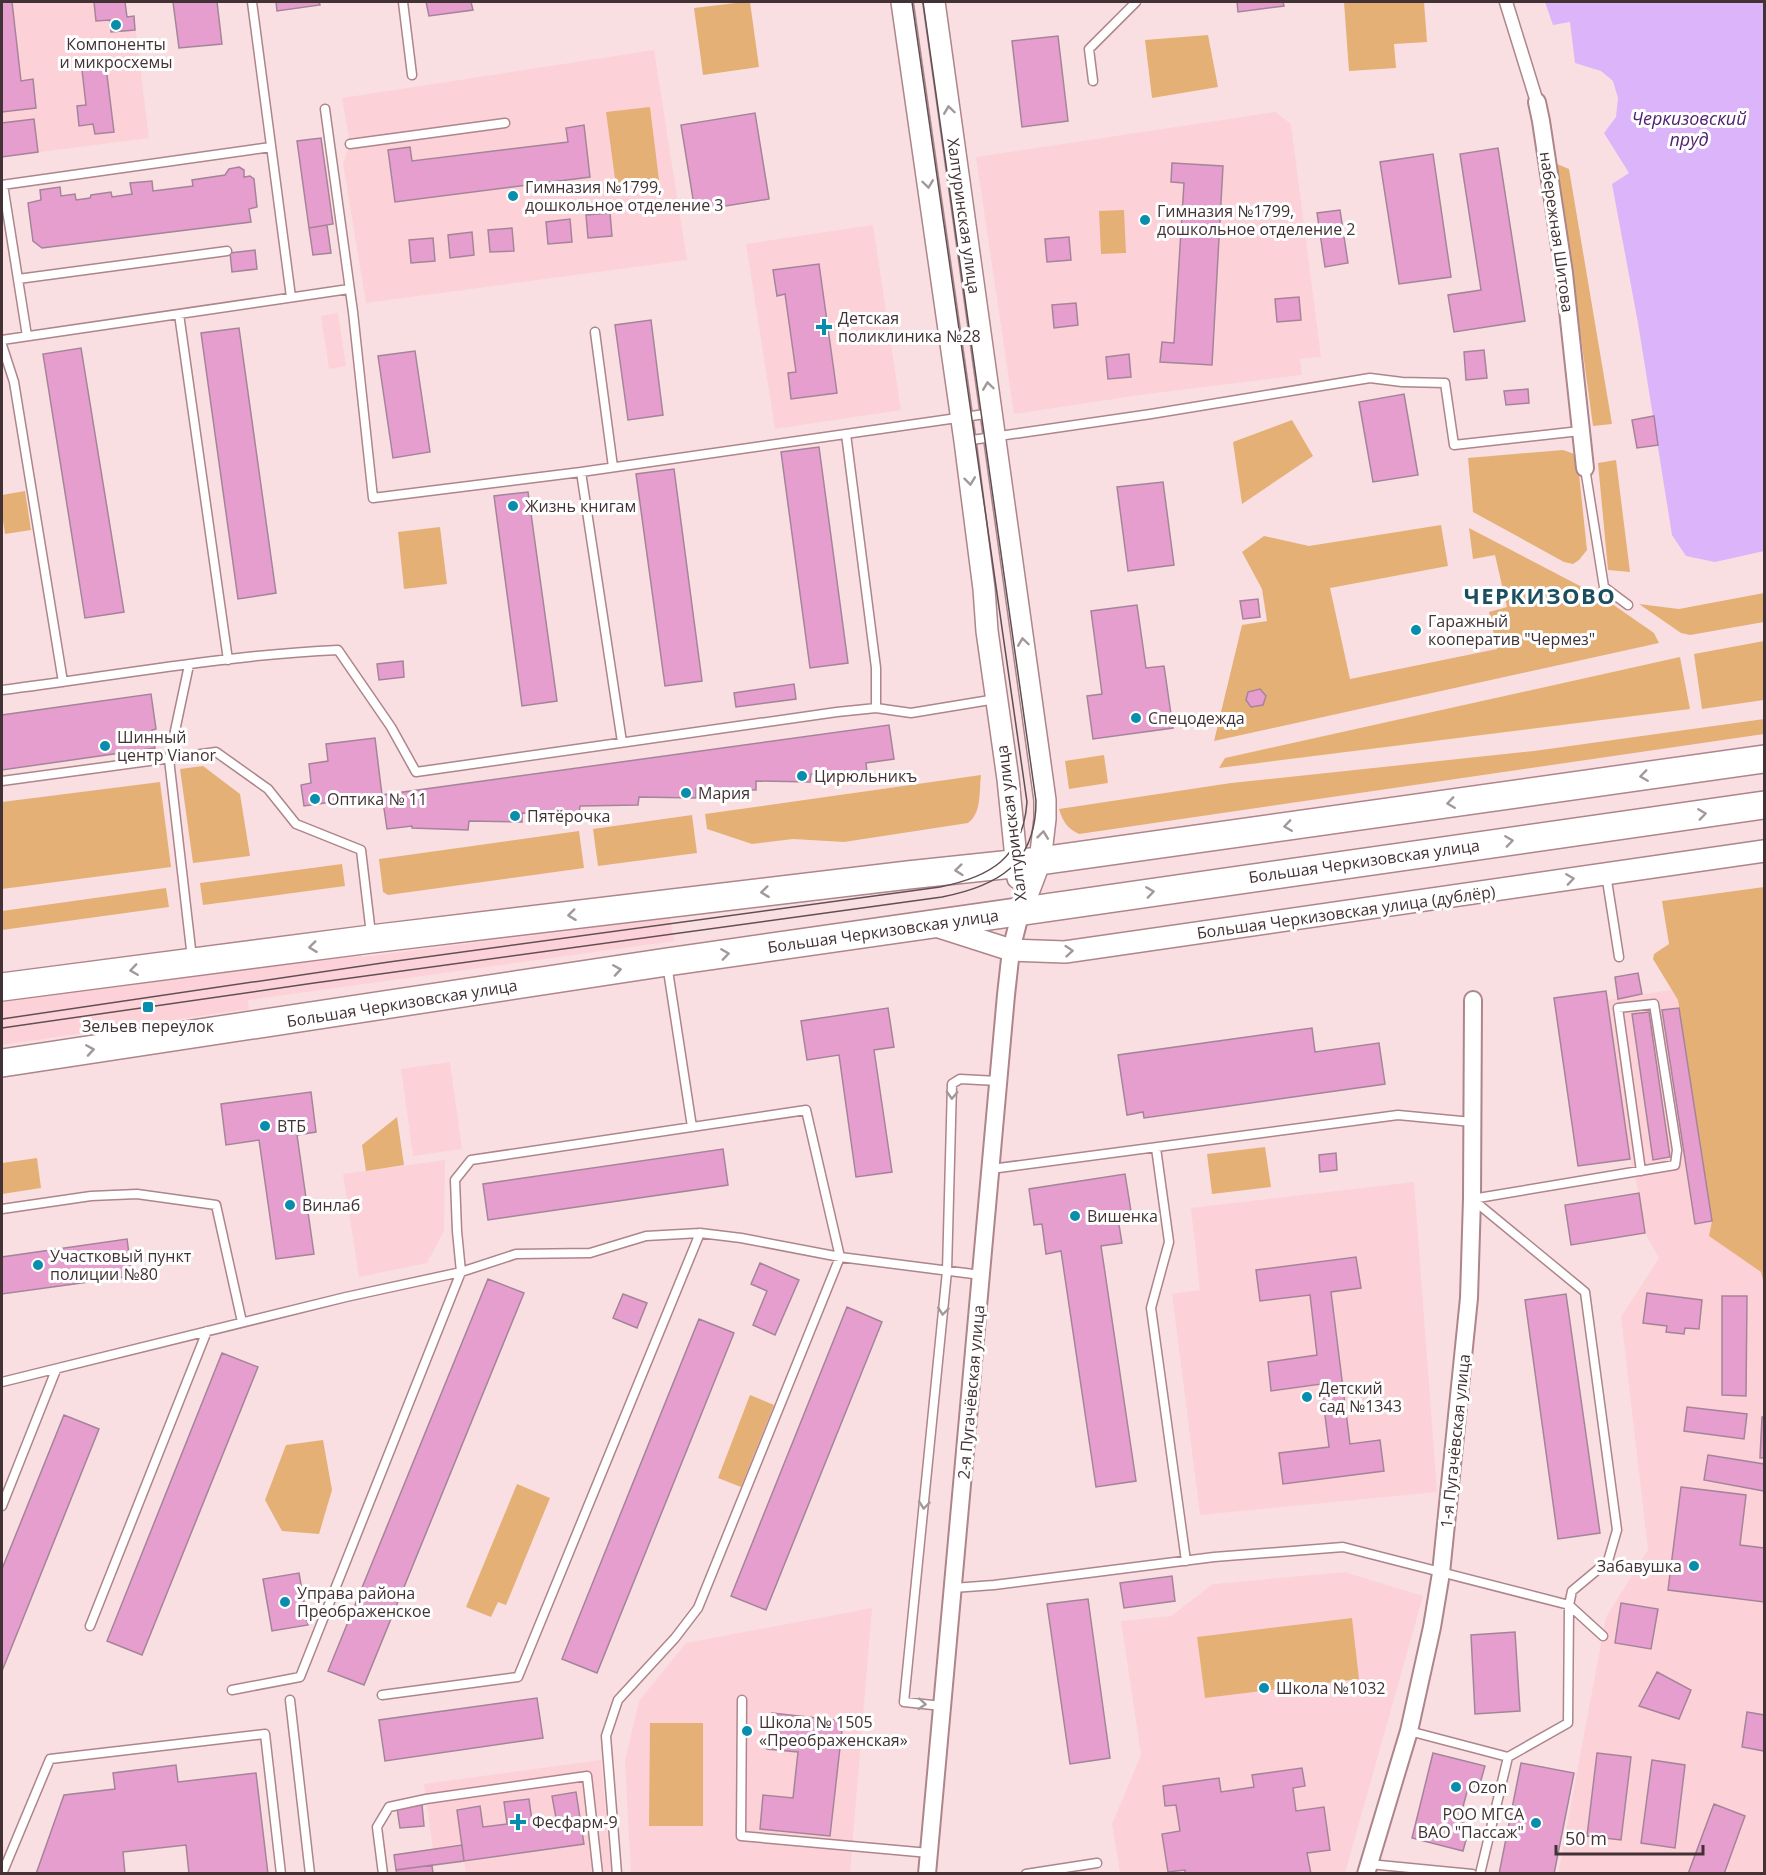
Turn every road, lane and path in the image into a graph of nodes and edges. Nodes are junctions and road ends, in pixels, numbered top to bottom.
1 (252, 2) edge
2 (403, 2) edge
3 (902, 2) edge
4 (934, 2) edge
5 (1136, 2) edge
6 (1506, 2) edge
7 (412, 75) dead end
8 (1093, 81) dead end
9 (1537, 102) joint
10 (325, 109) dead end
11 (505, 123) dead end
12 (350, 144) dead end
13 (271, 147) junction
14 (3, 188) edge
15 (227, 251) dead end
16 (18, 279) junction
17 (349, 289) junction
18 (291, 297) junction
19 (179, 314) junction
20 (595, 332) dead end
21 (27, 336) junction
22 (2, 340) edge
23 (2, 345) edge
24 (992, 414) junction
25 (962, 417) junction
26 (1580, 431) junction
27 (846, 434) junction
28 (995, 436) junction
29 (965, 441) junction
30 (613, 467) junction
31 (1585, 468) joint
32 (581, 472) junction
33 (1628, 605) dead end
34 (228, 660) junction
35 (189, 665) junction
36 (63, 682) junction
37 (2, 690) edge
38 (996, 699) junction
39 (876, 708) junction
40 (622, 742) junction
41 (169, 759) junction
42 (1764, 759) edge
43 (2, 781) edge
44 (1764, 805) edge
45 (1764, 851) edge
46 (1029, 862) junction
47 (1606, 874) junction
48 (1021, 911) junction
49 (930, 924) junction
50 (371, 939) junction
51 (1011, 950) junction
52 (1619, 957) dead end
53 (192, 962) junction
54 (667, 962) junction
55 (2, 987) edge
56 (1473, 1000) dead end
57 (2, 1063) edge
58 (998, 1081) junction
59 (1472, 1122) junction
60 (692, 1127) junction
61 (1156, 1148) junction
62 (991, 1169) junction
63 (1641, 1171) junction
64 (1472, 1199) junction
65 (2, 1209) edge
66 (700, 1233) junction
67 (840, 1257) junction
68 (946, 1271) junction
69 (462, 1272) junction
70 (982, 1275) junction
71 (242, 1322) junction
72 (207, 1331) junction
73 (56, 1370) junction
74 (2, 1382) edge
75 (2, 1506) edge
76 (1186, 1561) junction
77 (1441, 1573) junction
78 (954, 1588) junction
79 (1569, 1605) junction
80 (90, 1626) dead end
81 (1603, 1636) dead end
82 (232, 1690) dead end
83 (382, 1695) dead end
84 (290, 1700) dead end
85 (742, 1700) dead end
86 (942, 1706) junction
87 (1409, 1731) junction
88 (1508, 1757) junction
89 (929, 1853) junction
90 (1097, 1863) dead end
91 (1368, 1869) edge
92 (2, 1874) edge
93 (281, 1874) edge
94 (310, 1874) edge
95 (383, 1874) edge
96 (598, 1874) edge
97 (617, 1874) edge
98 (927, 1874) edge
99 (1026, 1874) edge
100 (1472, 1874) edge
101 (1480, 1874) edge

1 - 13 lane
2 - 7 lane
3 -> 25 street, Халтуринская улица
24 -> 4 street, Халтуринская улица
5 - 8 lane
6 - 9 street, набережная Шитова
9 - 26 street, набережная Шитова
10 - 17 lane
11 - 12 lane
13 - 14 lane
13 - 18 lane
14 - 16 lane
15 - 16 lane
16 - 21 lane
17 - 18 lane
17 - 32 lane
18 - 19 lane
19 - 21 lane
19 - 34 lane
20 - 30 lane
21 - 22 lane
23 - 36 lane
24 - 25 lane
24 - 28 street, Халтуринская улица
25 - 27 lane
25 - 29 street, Халтуринская улица
26 - 28 lane
26 - 31 street, набережная Шитова
27 - 30 lane
27 - 39 lane
28 - 29 lane
46 -> 28 street, Халтуринская улица
29 -> 38 street, Халтуринская улица
30 - 32 lane
31 - 33 lane
32 - 40 lane
34 - 35 lane
34 - 40 lane
35 - 36 lane
35 - 41 lane
36 - 37 lane
38 - 39 lane
38 - 46 street, Халтуринская улица
39 - 40 lane
41 - 43 lane
41 - 50 lane
41 - 53 lane
42 -> 46 main road
48 -> 44 main road, Большая Черкизовская улица
45 - 47 street, Большая Черкизовская улица (дублёр)
46 - 48 street, Халтуринская улица
46 -> 50 main road
51 -> 47 street, Большая Черкизовская улица (дублёр)
47 - 52 lane
48 - 49 main road, Большая Черкизовская улица
48 - 51 street, 2-я Пугачёвская улица
49 - 51 street, Большая Черкизовская улица (дублёр)
54 -> 49 main road, Большая Черкизовская улица
50 -> 53 main road
51 - 58 street, 2-я Пугачёвская улица
53 -> 55 main road
57 -> 54 main road, Большая Черкизовская улица
54 - 60 lane
56 - 59 street, 1-я Пугачёвская улица
58 - 62 street, 2-я Пугачёвская улица
58 -> 68 lane
59 - 61 lane
59 - 64 street, 1-я Пугачёвская улица
60 - 67 lane
60 - 69 lane
61 - 62 lane
61 - 76 lane
62 - 70 street, 2-я Пугачёвская улица
63 - 63 lane
63 - 64 lane
64 - 77 street, 1-я Пугачёвская улица
64 - 79 lane
65 - 71 lane
66 - 67 lane
66 - 69 lane
66 - 83 lane
67 - 68 lane
67 - 97 lane
68 - 70 lane
68 -> 86 lane
69 - 71 lane
69 - 82 lane
70 - 78 street, 2-я Пугачёвская улица
71 - 72 lane
72 - 73 lane
72 - 80 lane
73 - 74 lane
73 - 75 lane
76 - 77 lane
76 - 78 lane
77 - 79 lane
77 - 87 street, 1-я Пугачёвская улица
78 - 86 street, 2-я Пугачёвская улица
79 - 81 lane
79 - 88 lane
84 - 94 lane
85 - 89 lane
86 - 89 street, 2-я Пугачёвская улица
87 - 88 lane
87 - 91 street, 1-я Пугачёвская улица
88 - 101 lane
89 - 98 street, 2-я Пугачёвская улица
90 - 99 lane
91 - 100 lane
92 - 93 lane
95 - 96 lane

